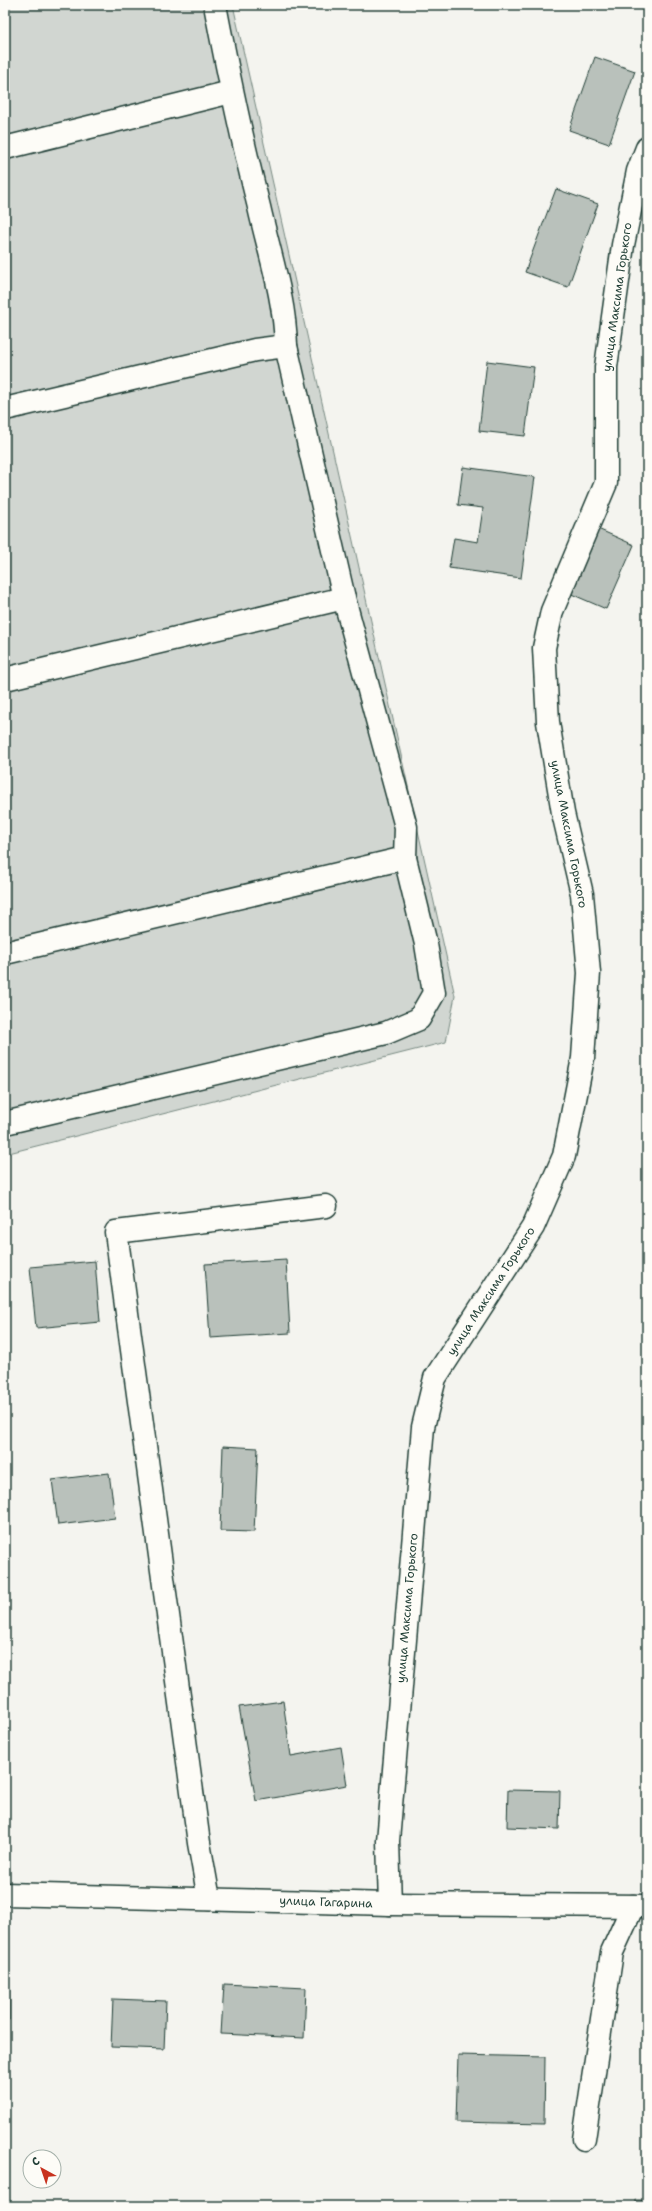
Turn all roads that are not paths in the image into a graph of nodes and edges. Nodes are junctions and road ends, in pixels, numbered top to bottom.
1 (215, 5) edge
2 (231, 92) junction
3 (5, 148) edge
4 (647, 148) edge
5 (286, 346) junction
6 (5, 410) edge
7 (344, 598) junction
8 (5, 679) edge
9 (405, 858) junction
10 (5, 953) edge
11 (5, 1124) edge
12 (326, 1206) dead end
13 (5, 1894) edge
14 (209, 1899) junction
15 (390, 1904) junction
16 (640, 1906) edge
17 (584, 2139) dead end

1 - 2 street
2 - 3 street
2 - 5 street
4 - 15 street, улица Максима Горького
5 - 6 street
5 - 7 street
7 - 8 street
7 - 9 street
9 - 10 street
9 - 11 street
12 - 14 street
13 - 14 street, улица Гагарина
14 - 15 street, улица Гагарина
15 - 16 street, улица Гагарина
16 - 17 street

